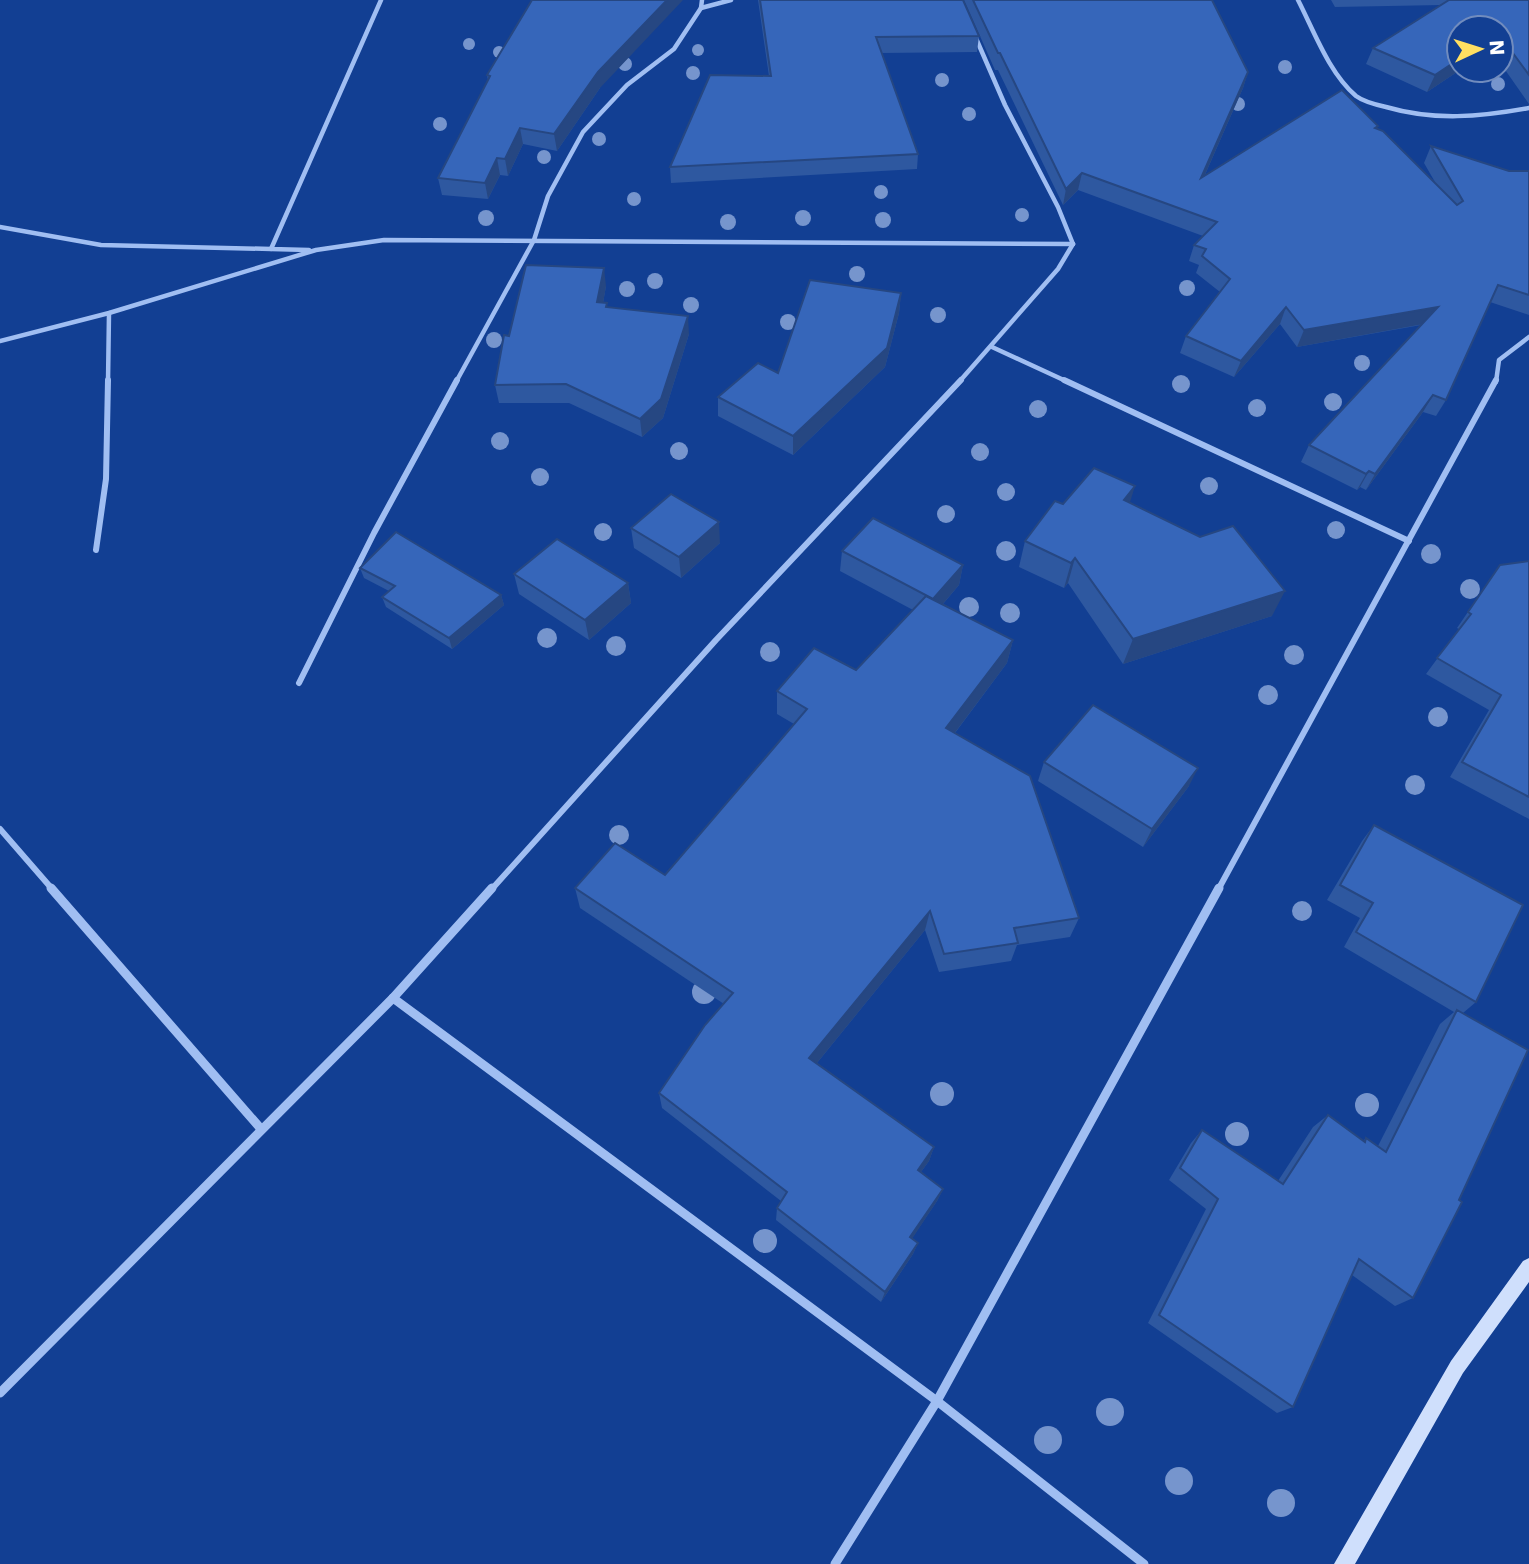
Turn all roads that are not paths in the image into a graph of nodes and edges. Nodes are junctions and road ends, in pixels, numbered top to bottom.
1 (381, 0) edge
2 (702, 0) edge
3 (731, 0) edge
4 (1298, 0) edge
5 (701, 8) junction
6 (970, 23) edge
7 (1529, 108) edge
8 (0, 227) edge
9 (534, 240) junction
10 (1073, 244) junction
11 (271, 249) junction
12 (316, 250) junction
13 (109, 313) junction
14 (1529, 337) edge
15 (0, 341) edge
16 (992, 347) junction
17 (1409, 541) junction
18 (96, 550) dead end
19 (299, 683) dead end
20 (0, 829) edge
21 (393, 998) junction
22 (261, 1129) junction
23 (1529, 1267) edge
24 (0, 1393) edge
25 (937, 1401) junction
26 (835, 1564) edge
27 (1144, 1564) edge
28 (1345, 1564) edge

1 - 11 street
2 - 5 street
3 - 5 street
4 - 7 street
5 - 9 street
6 - 10 street
8 - 11 street
9 - 10 street
9 - 12 street
9 - 19 street
10 - 16 street
11 - 12 street
12 - 13 street
13 - 15 street
13 - 18 street
14 - 17 street
16 - 17 street
16 - 21 street
17 - 25 street
20 - 22 street
21 - 22 street
21 - 25 street
22 - 24 street
23 - 28 street
25 - 26 street
25 - 27 street

